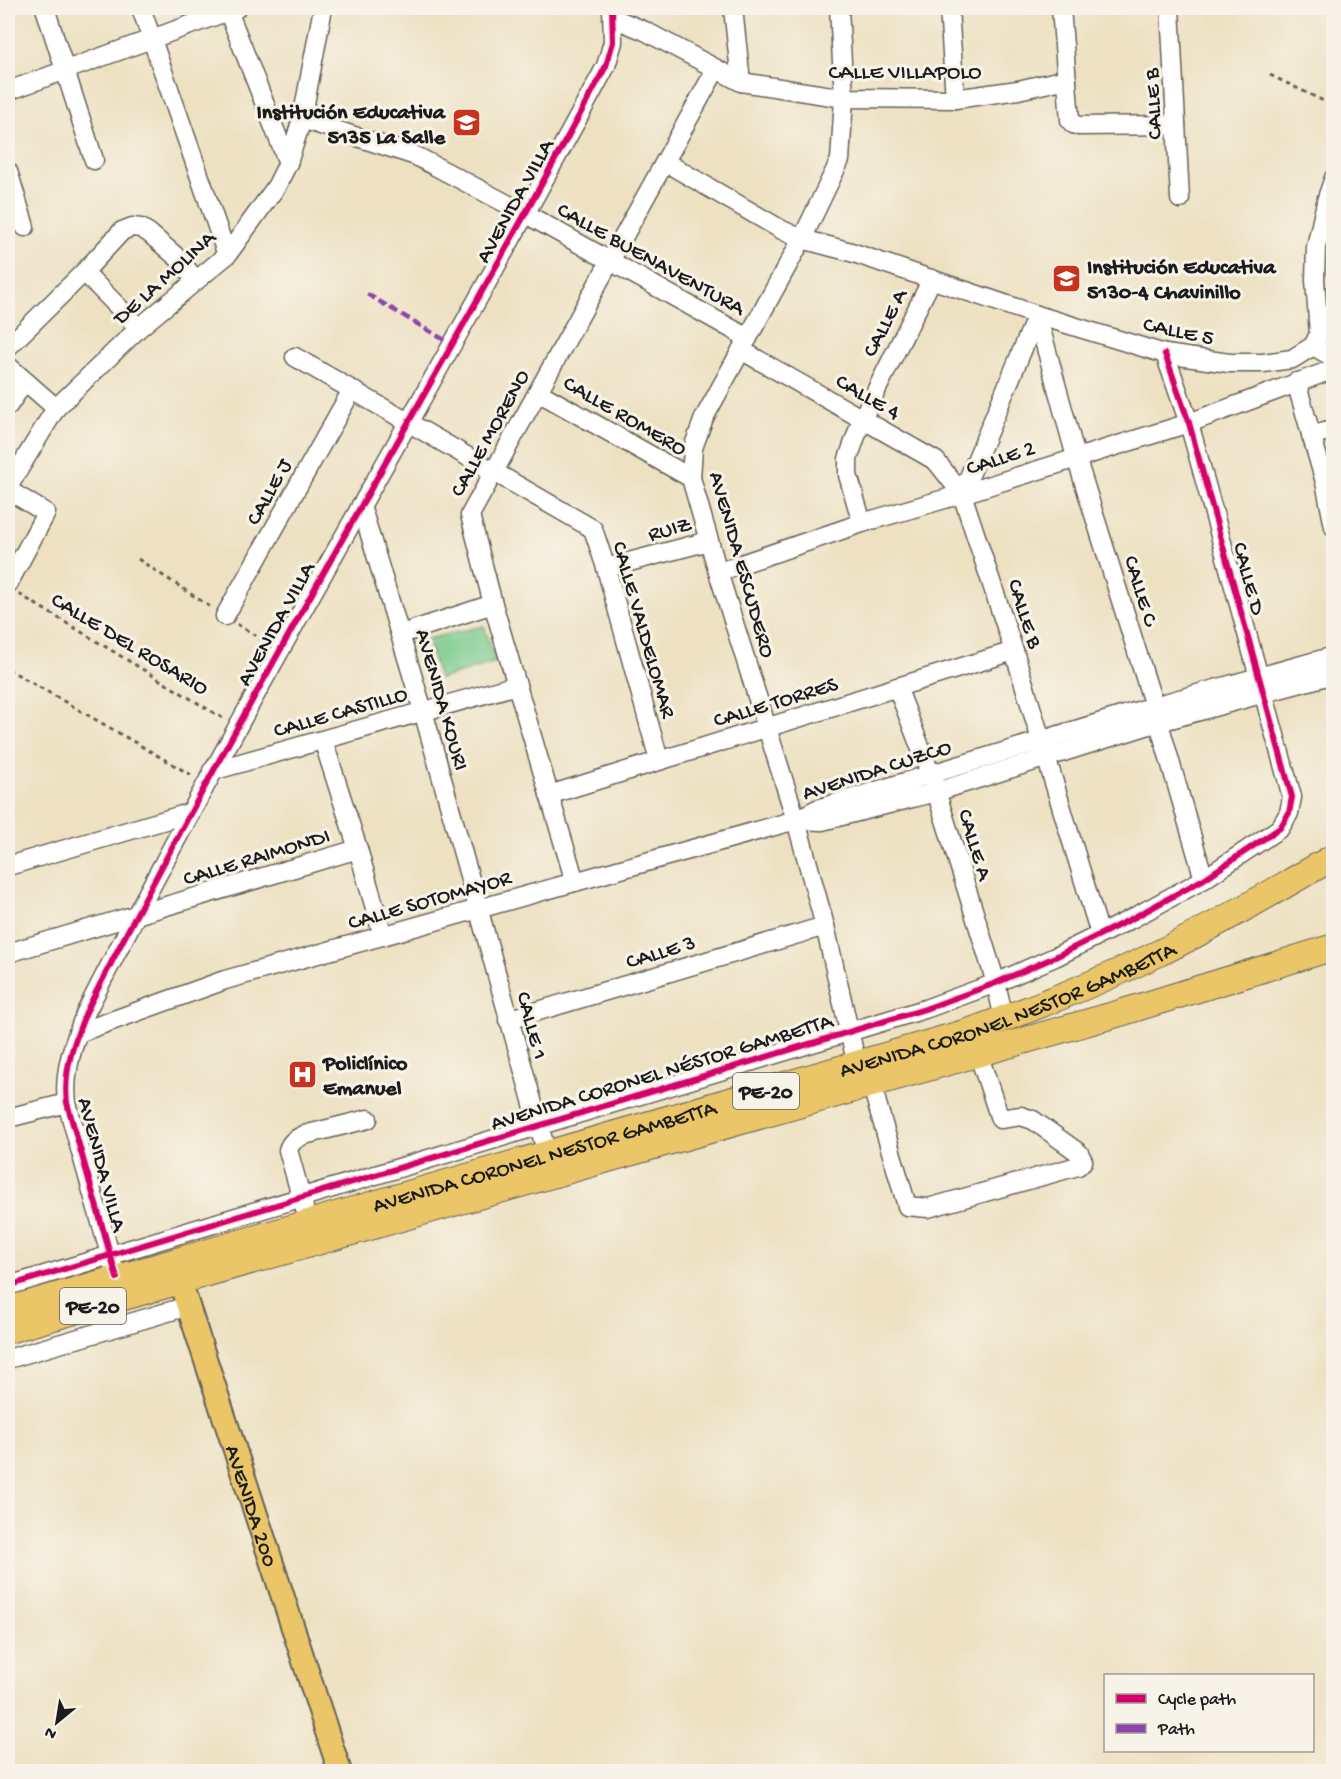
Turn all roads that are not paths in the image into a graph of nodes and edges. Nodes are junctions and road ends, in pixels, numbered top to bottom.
1 (45, 8) edge
2 (141, 8) edge
3 (322, 8) edge
4 (733, 8) edge
5 (839, 8) edge
6 (949, 8) edge
7 (1061, 8) edge
8 (1170, 8) edge
9 (231, 9) edge
10 (612, 13) edge
11 (151, 39) junction
12 (65, 69) junction
13 (716, 69) junction
14 (1067, 79) junction
15 (741, 82) junction
16 (8, 91) edge
17 (844, 98) junction
18 (956, 99) junction
19 (302, 119) junction
20 (1176, 125) junction
21 (94, 160) dead end
22 (665, 162) junction
23 (288, 163) junction
24 (8, 171) edge
25 (1334, 178) edge
26 (1180, 199) dead end
27 (526, 214) junction
28 (26, 227) dead end
29 (802, 239) junction
30 (227, 255) junction
31 (610, 261) junction
32 (84, 272) junction
33 (932, 279) junction
34 (196, 281) junction
35 (1037, 315) junction
36 (139, 328) junction
37 (745, 344) junction
38 (1313, 346) junction
39 (8, 347) edge
40 (1165, 354) junction
41 (295, 357) dead end
42 (1334, 358) edge
43 (8, 366) edge
44 (1334, 369) edge
45 (25, 381) junction
46 (1296, 382) junction
47 (352, 390) junction
48 (538, 392) junction
49 (8, 406) edge
50 (56, 408) junction
51 (862, 419) junction
52 (409, 422) junction
53 (1189, 423) junction
54 (1334, 429) edge
55 (1311, 436) junction
56 (1076, 457) junction
57 (493, 471) junction
58 (691, 478) junction
59 (8, 488) edge
60 (963, 494) junction
61 (361, 505) junction
62 (862, 523) junction
63 (1334, 527) edge
64 (709, 541) junction
65 (606, 568) junction
66 (718, 572) junction
67 (12, 588) edge
68 (493, 604) junction
69 (225, 616) road end
70 (401, 634) junction
71 (1014, 651) junction
72 (1334, 656) edge
73 (1334, 674) edge
74 (517, 685) junction
75 (1262, 686) junction
76 (897, 687) junction
77 (423, 711) junction
78 (1156, 714) junction
79 (768, 728) junction
80 (323, 740) junction
81 (1044, 749) junction
82 (659, 760) junction
83 (209, 777) junction
84 (933, 784) junction
85 (549, 795) junction
86 (189, 813) junction
87 (1289, 813) joint
88 (796, 820) junction
89 (358, 849) junction
90 (1334, 857) edge
91 (8, 866) edge
92 (1204, 879) junction
93 (575, 882) junction
94 (478, 908) junction
95 (134, 917) junction
96 (825, 926) junction
97 (1100, 934) junction
98 (383, 936) junction
99 (1334, 947) edge
100 (8, 953) edge
101 (996, 983) junction
102 (1004, 1018) junction
103 (508, 1020) junction
104 (78, 1033) junction
105 (850, 1033) junction
106 (978, 1053) junction
107 (864, 1074) junction
108 (67, 1103) junction
109 (8, 1118) edge
110 (368, 1119) dead end
111 (537, 1125) junction
112 (547, 1154) junction
113 (300, 1198) junction
114 (308, 1223) junction
115 (173, 1261) junction
116 (113, 1266) junction
117 (8, 1286) edge
118 (188, 1306) junction
119 (8, 1310) edge
120 (8, 1330) edge
121 (8, 1359) edge
122 (340, 1772) edge

1 - 12 street
2 - 11 street
3 - 19 street, DE LA MOLINA
4 - 15 street
5 - 17 street, AVENIDA ESCUDERO
6 - 18 street
7 - 14 street
8 - 20 street, CALLE B
9 - 11 street
9 - 23 street
10 - 13 street, CALLE VILLAPOLO
10 - 27 street, AVENIDA VILLA
11 - 12 street
11 - 30 street
12 - 16 street
12 - 21 street
13 - 15 street, CALLE VILLAPOLO
13 - 22 street, CALLE MORENO
14 - 18 street, CALLE VILLAPOLO
14 - 20 street
15 - 17 street, CALLE VILLAPOLO
17 - 18 street, CALLE VILLAPOLO
17 - 29 street, AVENIDA ESCUDERO
19 - 23 street, DE LA MOLINA
19 - 27 street, CALLE BUENAVENTURA
20 - 26 street, CALLE B
22 - 29 street, CALLE 5
22 - 31 street, CALLE MORENO
23 - 30 street, DE LA MOLINA
24 - 28 street
25 - 38 street
27 - 31 street, CALLE BUENAVENTURA
27 - 52 street, AVENIDA VILLA
29 - 33 street, CALLE 5
29 - 37 street, AVENIDA ESCUDERO
30 - 34 street, DE LA MOLINA
31 - 37 street, CALLE BUENAVENTURA
31 - 48 street, CALLE MORENO
32 - 34 street
32 - 36 street
32 - 39 street
33 - 35 street, CALLE 5
33 - 51 street, CALLE A
34 - 36 street, DE LA MOLINA
35 - 40 street, CALLE 5
35 - 56 street, CALLE C
35 - 60 street
36 - 50 street, DE LA MOLINA
37 - 51 street, CALLE 4
37 - 58 street, AVENIDA ESCUDERO
38 - 40 street, CALLE 5
38 - 42 street
40 - 53 street, CALLE D
41 - 47 street, CALLE VALDELOMAR
43 - 45 street
44 - 46 street, CALLE 2
45 - 49 street
45 - 50 street
46 - 53 street, CALLE 2
46 - 55 street
47 - 52 street, CALLE VALDELOMAR
47 - 69 street, CALLE J
48 - 57 street, CALLE MORENO
48 - 58 street, CALLE ROMERO
50 - 59 street, DE LA MOLINA
51 - 60 street, CALLE 4
51 - 62 street, CALLE A
52 - 57 street, CALLE VALDELOMAR
52 - 61 street, AVENIDA VILLA
53 - 56 street, CALLE 2
53 - 75 street, CALLE D
54 - 55 street
55 - 63 street
56 - 60 street, CALLE 2
56 - 78 street, CALLE C
57 - 65 street, CALLE VALDELOMAR
57 - 68 street, CALLE MORENO
58 - 64 street, AVENIDA ESCUDERO
59 - 67 street
60 - 62 street, CALLE 2
60 - 71 street, CALLE B
61 - 70 street, AVENIDA KOURI
61 - 83 street, AVENIDA VILLA
62 - 66 street, CALLE 2
64 - 65 street, RUIZ
64 - 66 street, AVENIDA ESCUDERO
65 - 82 street, CALLE VALDELOMAR
66 - 79 street, AVENIDA ESCUDERO
68 - 70 street
68 - 74 street, CALLE MORENO
70 - 77 street, AVENIDA KOURI
71 - 76 street, CALLE TORRES
71 - 81 street, CALLE B
72 - 75 street, AVENIDA CUZCO
73 - 75 street, AVENIDA CUZCO
74 - 77 street, CALLE CASTILLO
74 - 85 street, CALLE MORENO
75 - 78 street, AVENIDA CUZCO
75 - 87 street, CALLE D
76 - 79 street, CALLE TORRES
76 - 84 street, CALLE A
77 - 80 street, CALLE CASTILLO
77 - 94 street, AVENIDA KOURI
78 - 81 street, AVENIDA CUZCO
78 - 92 street, CALLE C
79 - 82 street, CALLE TORRES
79 - 88 street, AVENIDA ESCUDERO
80 - 83 street, CALLE CASTILLO
80 - 89 street
81 - 84 street, AVENIDA CUZCO
81 - 97 street, CALLE B
82 - 85 street, CALLE TORRES
83 - 86 street, AVENIDA VILLA
84 - 88 street, AVENIDA CUZCO
84 - 101 street, CALLE A
85 - 93 street, CALLE MORENO
86 - 91 street
86 - 95 street, AVENIDA VILLA
87 - 92 street, AVENIDA CORONEL NÉSTOR GAMBETTA
88 - 93 street, CALLE SOTOMAYOR
88 - 96 street, AVENIDA ESCUDERO
89 - 95 street, CALLE RAIMONDI
89 - 98 street
90 - 102 highway, AVENIDA CORONEL NESTOR GAMBETTA / PE-20
92 - 97 street, AVENIDA CORONEL NÉSTOR GAMBETTA
93 - 94 street, CALLE SOTOMAYOR
94 - 98 street, CALLE SOTOMAYOR
94 - 103 street, CALLE 1
95 - 100 street, CALLE RAIMONDI
95 - 104 street, AVENIDA VILLA
96 - 103 street, CALLE 3
96 - 105 street, AVENIDA ESCUDERO
97 - 101 street, AVENIDA CORONEL NÉSTOR GAMBETTA
98 - 104 street, CALLE SOTOMAYOR
99 - 106 highway, AVENIDA CORONEL NESTOR GAMBETTA / PE-20
101 - 102 street, CALLE A
101 - 105 street, AVENIDA CORONEL NÉSTOR GAMBETTA
102 - 107 highway, AVENIDA CORONEL NESTOR GAMBETTA / PE-20
103 - 111 street, CALLE 1
104 - 108 street, AVENIDA VILLA
105 - 107 street, AVENIDA ESCUDERO
105 - 111 street, AVENIDA CORONEL NÉSTOR GAMBETTA
106 - 107 highway, AVENIDA CORONEL NESTOR GAMBETTA / PE-20
106 - 107 street, AVENIDA ESCUDERO
107 - 112 highway, AVENIDA CORONEL NESTOR GAMBETTA / PE-20
107 - 115 highway, AVENIDA CORONEL NESTOR GAMBETTA / PE-20
108 - 109 street
108 - 116 street, AVENIDA VILLA
110 - 113 street
111 - 112 street, CALLE 1
111 - 113 street, AVENIDA CORONEL NÉSTOR GAMBETTA
112 - 114 highway, AVENIDA CORONEL NESTOR GAMBETTA / PE-20
113 - 114 street
113 - 115 street, AVENIDA CORONEL NÉSTOR GAMBETTA
114 - 115 highway, AVENIDA CORONEL NESTOR GAMBETTA / PE-20
115 - 116 highway, AVENIDA CORONEL NESTOR GAMBETTA / PE-20
115 - 118 main road, AVENIDA 200
115 - 120 highway, AVENIDA CORONEL NESTOR GAMBETTA / PE-20
116 - 117 street
116 - 119 highway, AVENIDA CORONEL NESTOR GAMBETTA / PE-20
118 - 121 street
118 - 122 main road, AVENIDA 200

